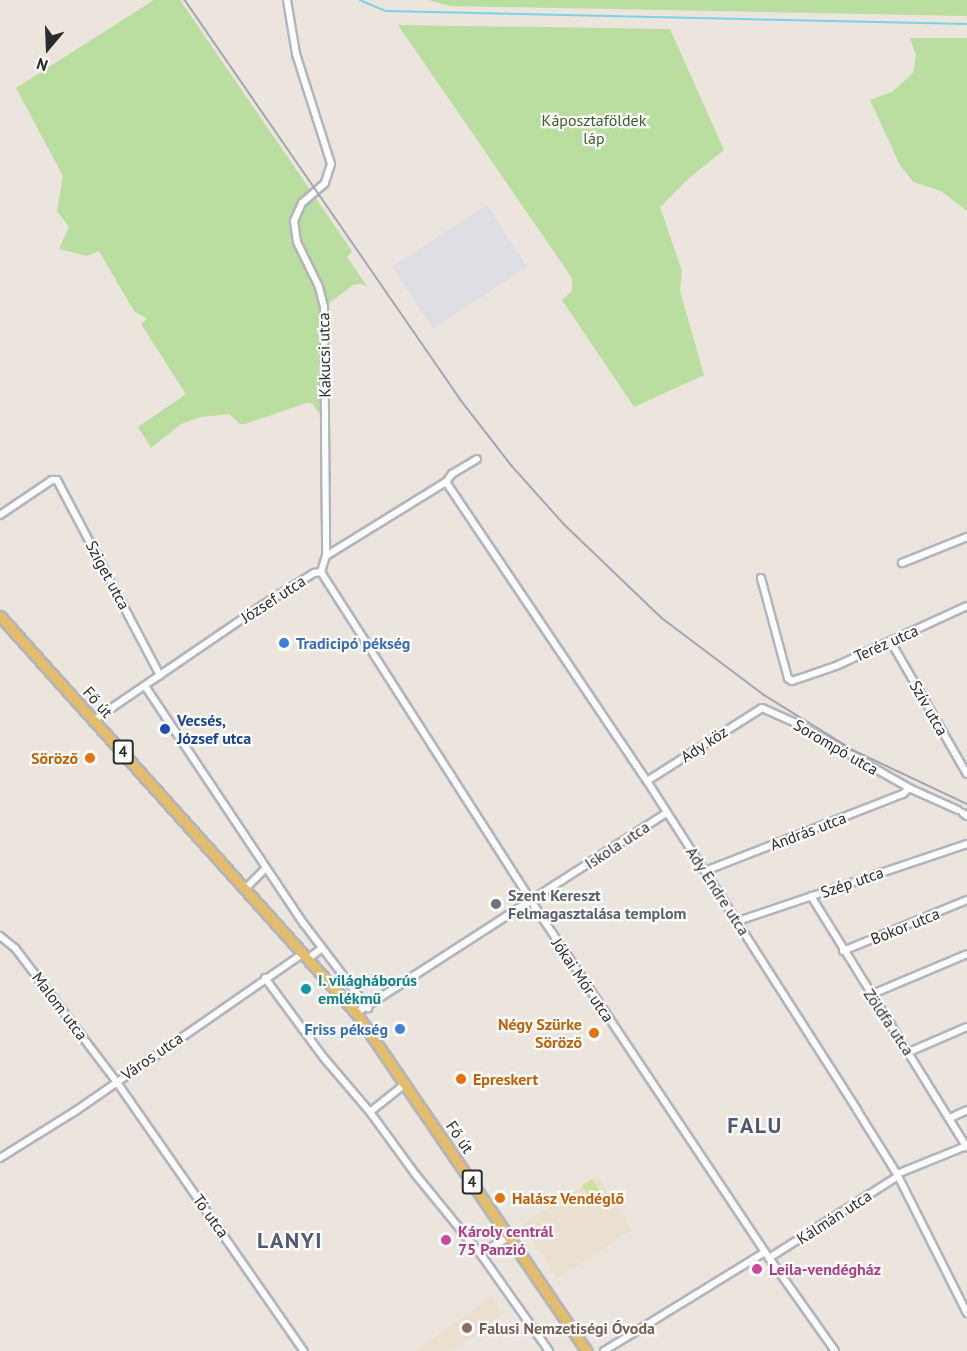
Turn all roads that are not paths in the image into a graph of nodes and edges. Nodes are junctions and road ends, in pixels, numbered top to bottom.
1 (287, 0) edge
2 (477, 459) dead end
3 (446, 482) junction
4 (0, 515) edge
5 (967, 537) edge
6 (326, 556) junction
7 (902, 563) dead end
8 (321, 572) junction
9 (761, 578) dead end
10 (966, 608) edge
11 (0, 616) edge
12 (891, 642) junction
13 (160, 675) junction
14 (145, 686) junction
15 (762, 708) joint
16 (94, 720) junction
17 (967, 774) edge
18 (647, 781) junction
19 (909, 788) junction
20 (666, 813) junction
21 (962, 813) edge
22 (967, 844) edge
23 (266, 868) junction
24 (705, 871) junction
25 (246, 888) junction
26 (811, 896) junction
27 (967, 900) edge
28 (531, 901) junction
29 (738, 921) junction
30 (0, 936) edge
31 (321, 948) junction
32 (843, 951) junction
33 (967, 954) edge
34 (307, 955) junction
35 (266, 978) junction
36 (870, 995) junction
37 (368, 1008) junction
38 (356, 1013) junction
39 (967, 1027) edge
40 (909, 1052) junction
41 (116, 1081) junction
42 (405, 1084) junction
43 (967, 1110) edge
44 (370, 1113) junction
45 (950, 1118) junction
46 (966, 1147) edge
47 (0, 1158) edge
48 (897, 1175) junction
49 (509, 1237) junction
50 (765, 1252) junction
51 (480, 1253) junction
52 (769, 1258) junction
53 (967, 1313) edge
54 (304, 1351) edge
55 (549, 1351) edge
56 (587, 1351) edge
57 (604, 1351) edge
58 (835, 1351) edge

1 - 6 street, Kakucsi utca
2 - 3 street
3 - 6 street
3 - 18 street, Ady Endre utca
4 - 13 street, Sziget utca
5 - 7 street
6 - 8 street, József utca
8 - 13 street, József utca
8 - 28 street, Jókai Mór utca
9 - 12 street, Teréz utca
10 - 12 street, Teréz utca
11 - 16 main road, Fő út / 4
12 - 17 street, Szív utca
13 - 14 street, József utca
14 - 16 street, József utca
14 - 23 street
15 - 18 street, Ady köz
15 - 19 street, Sorompó utca
16 - 25 main road, Fő út / 4
18 - 20 street, Ady Endre utca
19 - 21 street, Sorompó utca
19 - 24 street, András utca
20 - 24 street, Ady Endre utca
20 - 28 street, Iskola utca
22 - 26 street, Szép utca
23 - 25 street
23 - 31 street
24 - 29 street, Ady Endre utca
25 - 34 main road, Fő út / 4
26 - 29 street, Szép utca
26 - 32 street, Zöldfa utca
27 - 32 street, Bokor utca
28 - 37 street, Iskola utca
28 - 50 street, Jókai Mór utca
29 - 48 street, Ady Endre utca
30 - 41 street, Malom utca
31 - 34 street
31 - 37 street
32 - 36 street, Zöldfa utca
33 - 36 street
34 - 35 street, Város utca
34 - 38 main road, Fő út / 4
35 - 41 street, Város utca
35 - 44 street
36 - 40 street, Zöldfa utca
37 - 38 street, Iskola utca
38 - 42 main road, Fő út / 4
39 - 40 street
40 - 45 street, Zöldfa utca
41 - 47 street, Város utca
41 - 54 street, Tó utca
42 - 44 street
42 - 49 main road, Fő út / 4
43 - 45 street
44 - 51 street
45 - 46 street, Zöldfa utca
46 - 48 street, Kálmán utca
48 - 52 street, Kálmán utca
48 - 53 street, Ady Endre utca
49 - 51 street
49 - 56 main road, Fő út / 4
50 - 52 street, Jókai Mór utca
50 - 57 street
51 - 55 street
52 - 58 street, Jókai Mór utca

